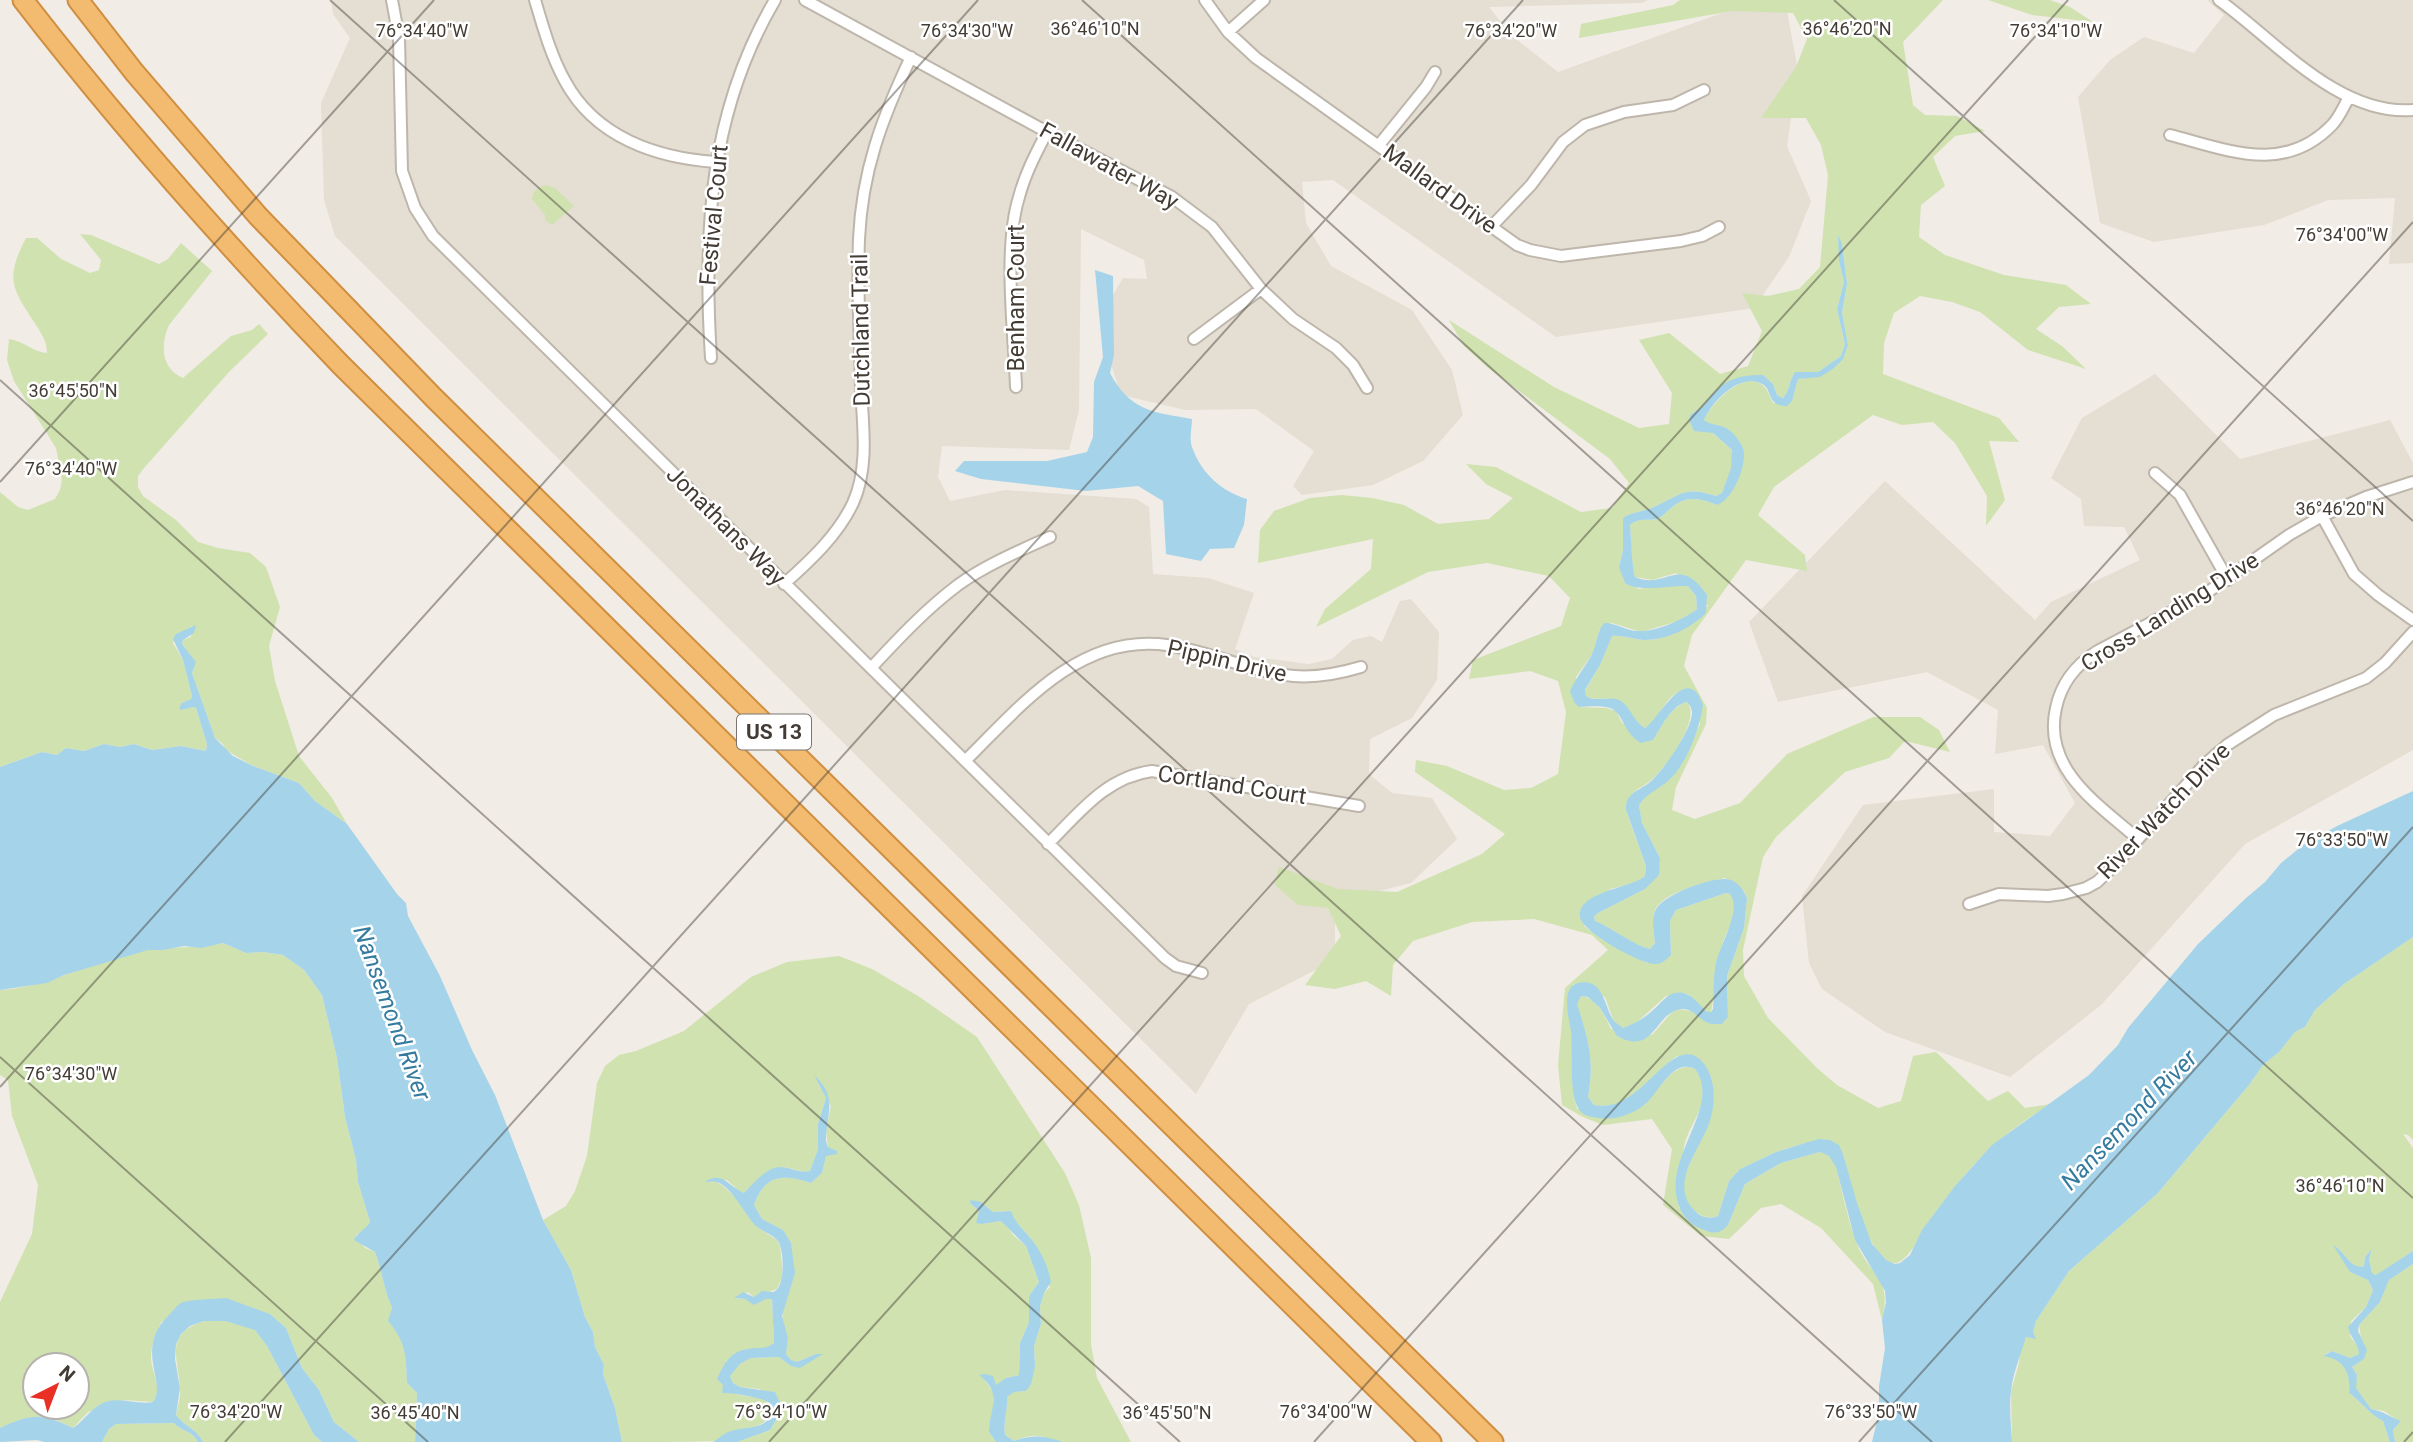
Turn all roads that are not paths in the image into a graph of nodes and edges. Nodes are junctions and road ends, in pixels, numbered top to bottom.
1 (23, 0) edge
2 (78, 0) edge
3 (392, 0) edge
4 (535, 0) edge
5 (775, 0) edge
6 (805, 0) edge
7 (1205, 0) edge
8 (1264, 0) edge
9 (2219, 0) edge
10 (1228, 32) junction
11 (911, 57) junction
12 (1435, 72) dead end
13 (1704, 90) dead end
14 (2349, 97) junction
15 (2413, 110) edge
16 (1047, 132) junction
17 (2170, 135) dead end
18 (1379, 145) junction
19 (716, 162) junction
20 (1492, 226) junction
21 (1719, 227) dead end
22 (1261, 289) junction
23 (1194, 339) dead end
24 (710, 358) dead end
25 (1016, 387) dead end
26 (1367, 388) dead end
27 (2155, 473) dead end
28 (2413, 482) edge
29 (2322, 516) junction
30 (1050, 537) dead end
31 (2228, 580) junction
32 (784, 584) junction
33 (2413, 620) edge
34 (2413, 632) edge
35 (1361, 667) dead end
36 (871, 668) junction
37 (965, 761) junction
38 (1359, 806) dead end
39 (2138, 839) junction
40 (1048, 844) junction
41 (1969, 904) dead end
42 (1202, 973) dead end
43 (1431, 1442) edge
44 (1493, 1442) edge

1 - 43 highway, US 13
2 - 44 highway, US 13
3 - 32 street, Jonathans Way
4 - 19 street
5 - 19 street, Festival Court
6 - 11 street, Fallawater Way
7 - 10 street, Mallard Drive
8 - 10 street
9 - 14 street
10 - 18 street, Mallard Drive
11 - 16 street, Fallawater Way
11 - 32 street, Dutchland Trail
12 - 18 street
13 - 20 street
14 - 15 street
14 - 17 street
16 - 22 street, Fallawater Way
16 - 25 street, Benham Court
18 - 20 street, Mallard Drive
19 - 24 street, Festival Court
20 - 21 street, Mallard Drive
22 - 23 street
22 - 26 street, Fallawater Way
27 - 31 street
28 - 29 street, Cross Landing Drive
29 - 31 street, Cross Landing Drive
29 - 33 street
30 - 36 street
31 - 39 street, Cross Landing Drive
32 - 36 street, Jonathans Way
34 - 39 street, River Watch Drive
35 - 37 street, Pippin Drive
36 - 37 street, Jonathans Way
37 - 40 street, Jonathans Way
38 - 40 street, Cortland Court
39 - 41 street, River Watch Drive
40 - 42 street, Jonathans Way

